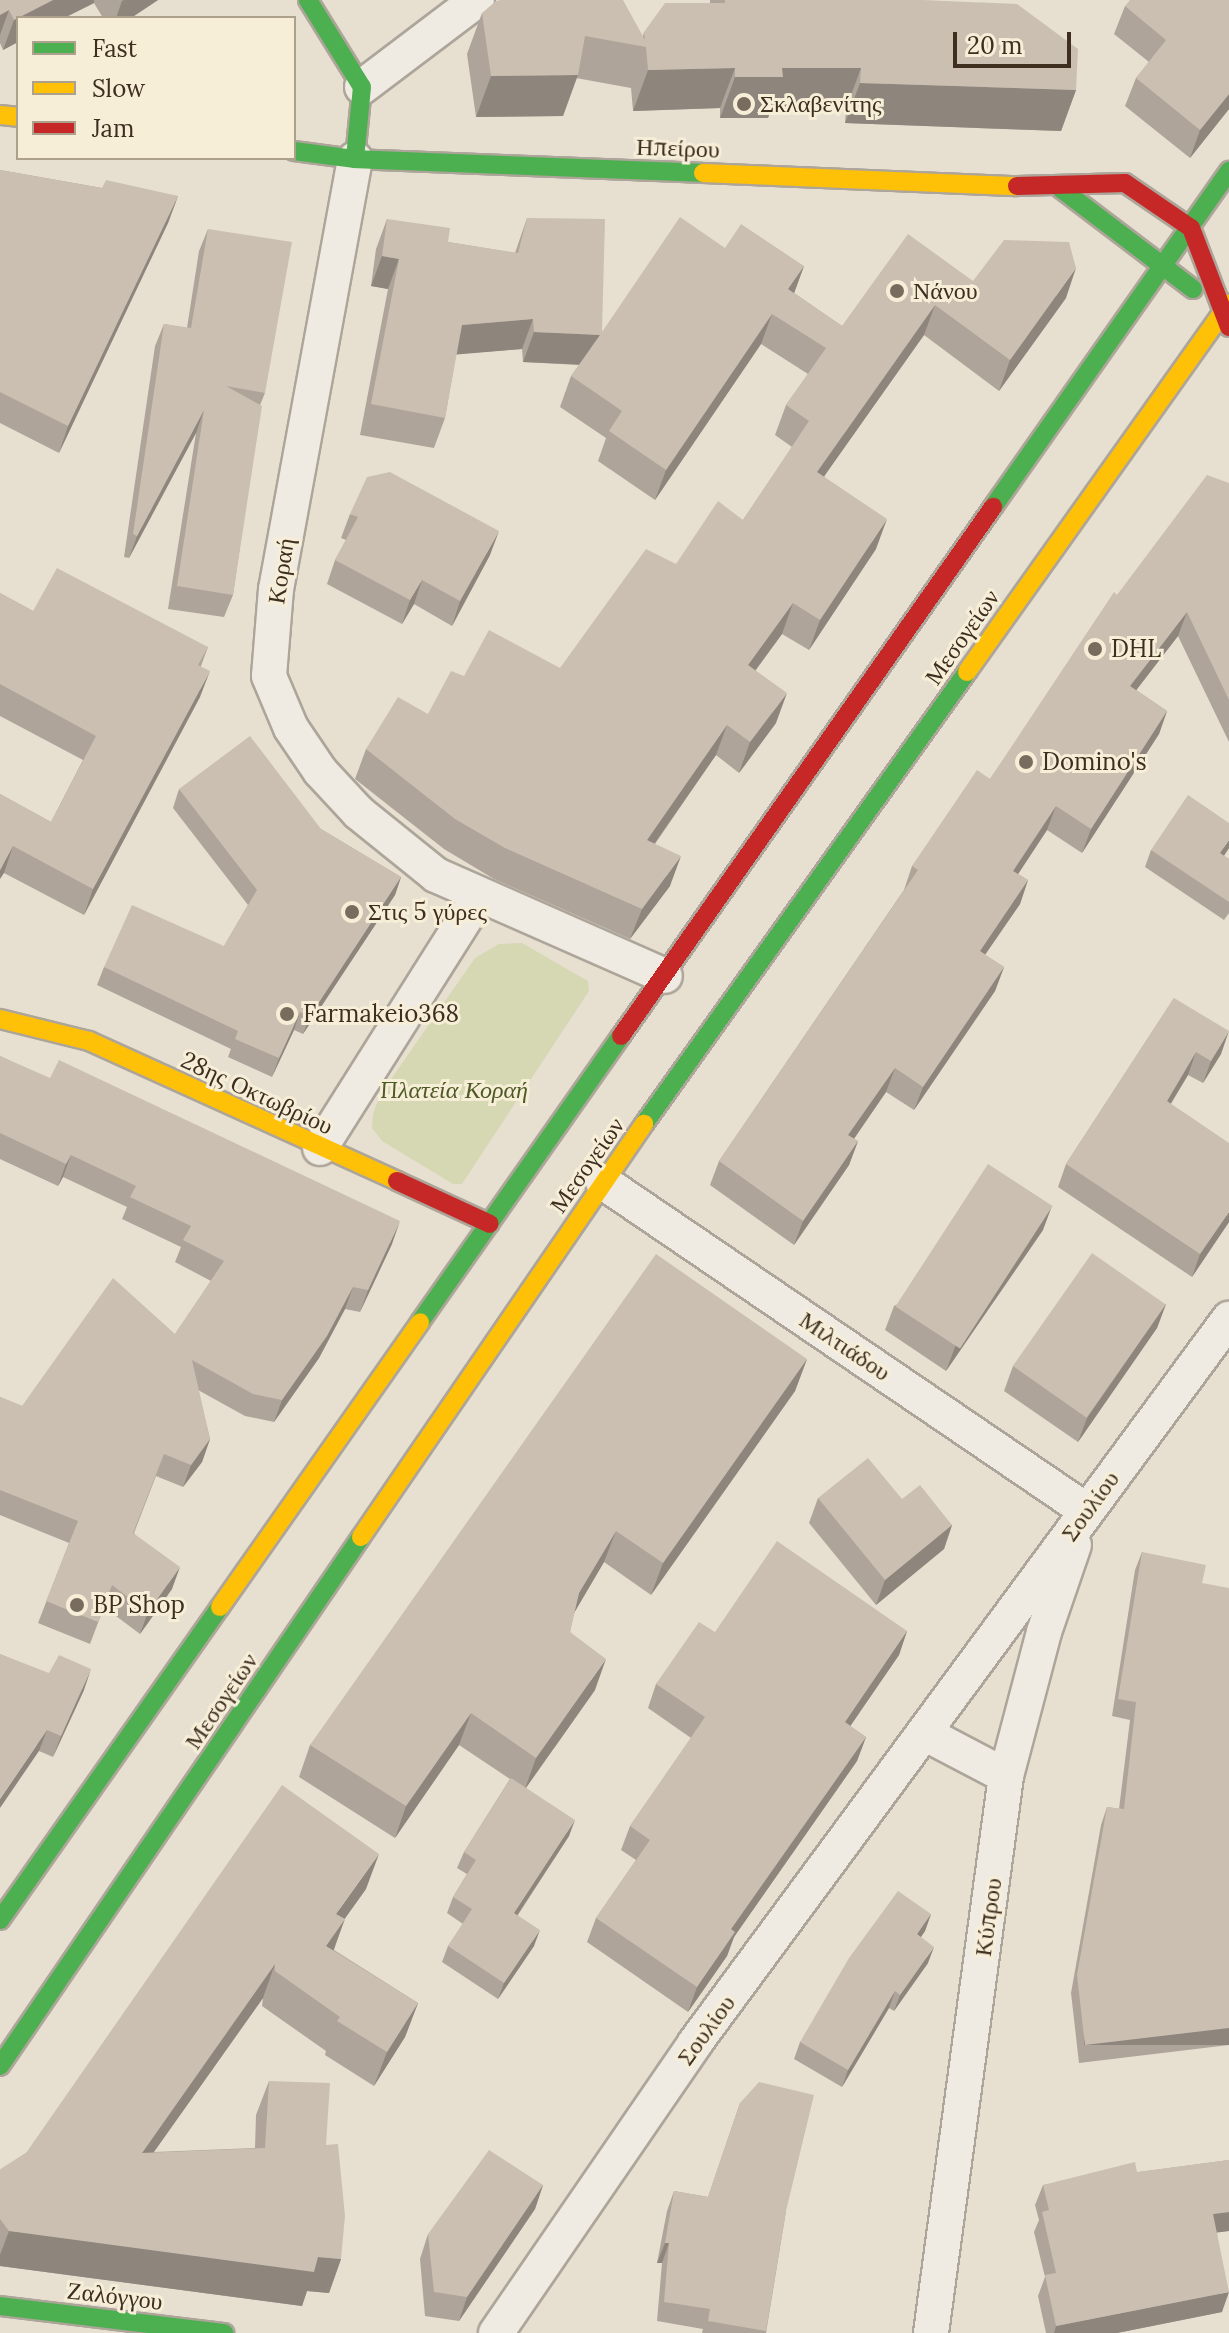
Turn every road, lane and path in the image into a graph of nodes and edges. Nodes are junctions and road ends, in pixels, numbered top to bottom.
1 (308, 0) edge
2 (477, 0) edge
3 (362, 87) junction
4 (296, 151) edge
5 (355, 159) junction
6 (1229, 171) edge
7 (1060, 188) junction
8 (1191, 228) junction
9 (1164, 267) junction
10 (1227, 314) edge
11 (478, 898) junction
12 (665, 976) junction
13 (0, 1019) edge
14 (320, 1148) junction
15 (603, 1182) junction
16 (490, 1224) junction
17 (1229, 1319) edge
18 (1087, 1511) junction
19 (926, 1734) junction
20 (1006, 1776) junction
21 (0, 1920) edge
22 (0, 2066) edge
23 (0, 2306) edge
24 (224, 2333) edge
25 (496, 2333) edge
26 (931, 2333) edge

1 - 3 main road
2 - 3 street
3 - 5 main road
4 - 5 main road, Ηπείρου
5 - 7 main road, Ηπείρου
5 - 11 street, Κοραή
6 - 8 main road, Μεσογείων
7 - 8 main road, Ηπείρου
7 - 9 main road
8 - 9 main road, Μεσογείων
8 - 10 main road
9 - 10 main road
9 - 12 main road, Μεσογείων
10 - 15 main road, Μεσογείων
11 - 12 street, Κοραή
11 - 14 street
12 - 16 main road, Μεσογείων
13 - 14 main road, 28ης Οκτωβρίου
14 - 16 main road, 28ης Οκτωβρίου
15 - 18 street, Μιλτιάδου
15 - 22 main road, Μεσογείων
16 - 21 main road, Μεσογείων
17 - 18 street, Σουλίου
18 - 19 street, Σουλίου
18 - 20 street, Κύπρου
19 - 20 street
19 - 25 street, Σουλίου
20 - 26 street, Κύπρου
23 - 24 main road, Ζαλόγγου

